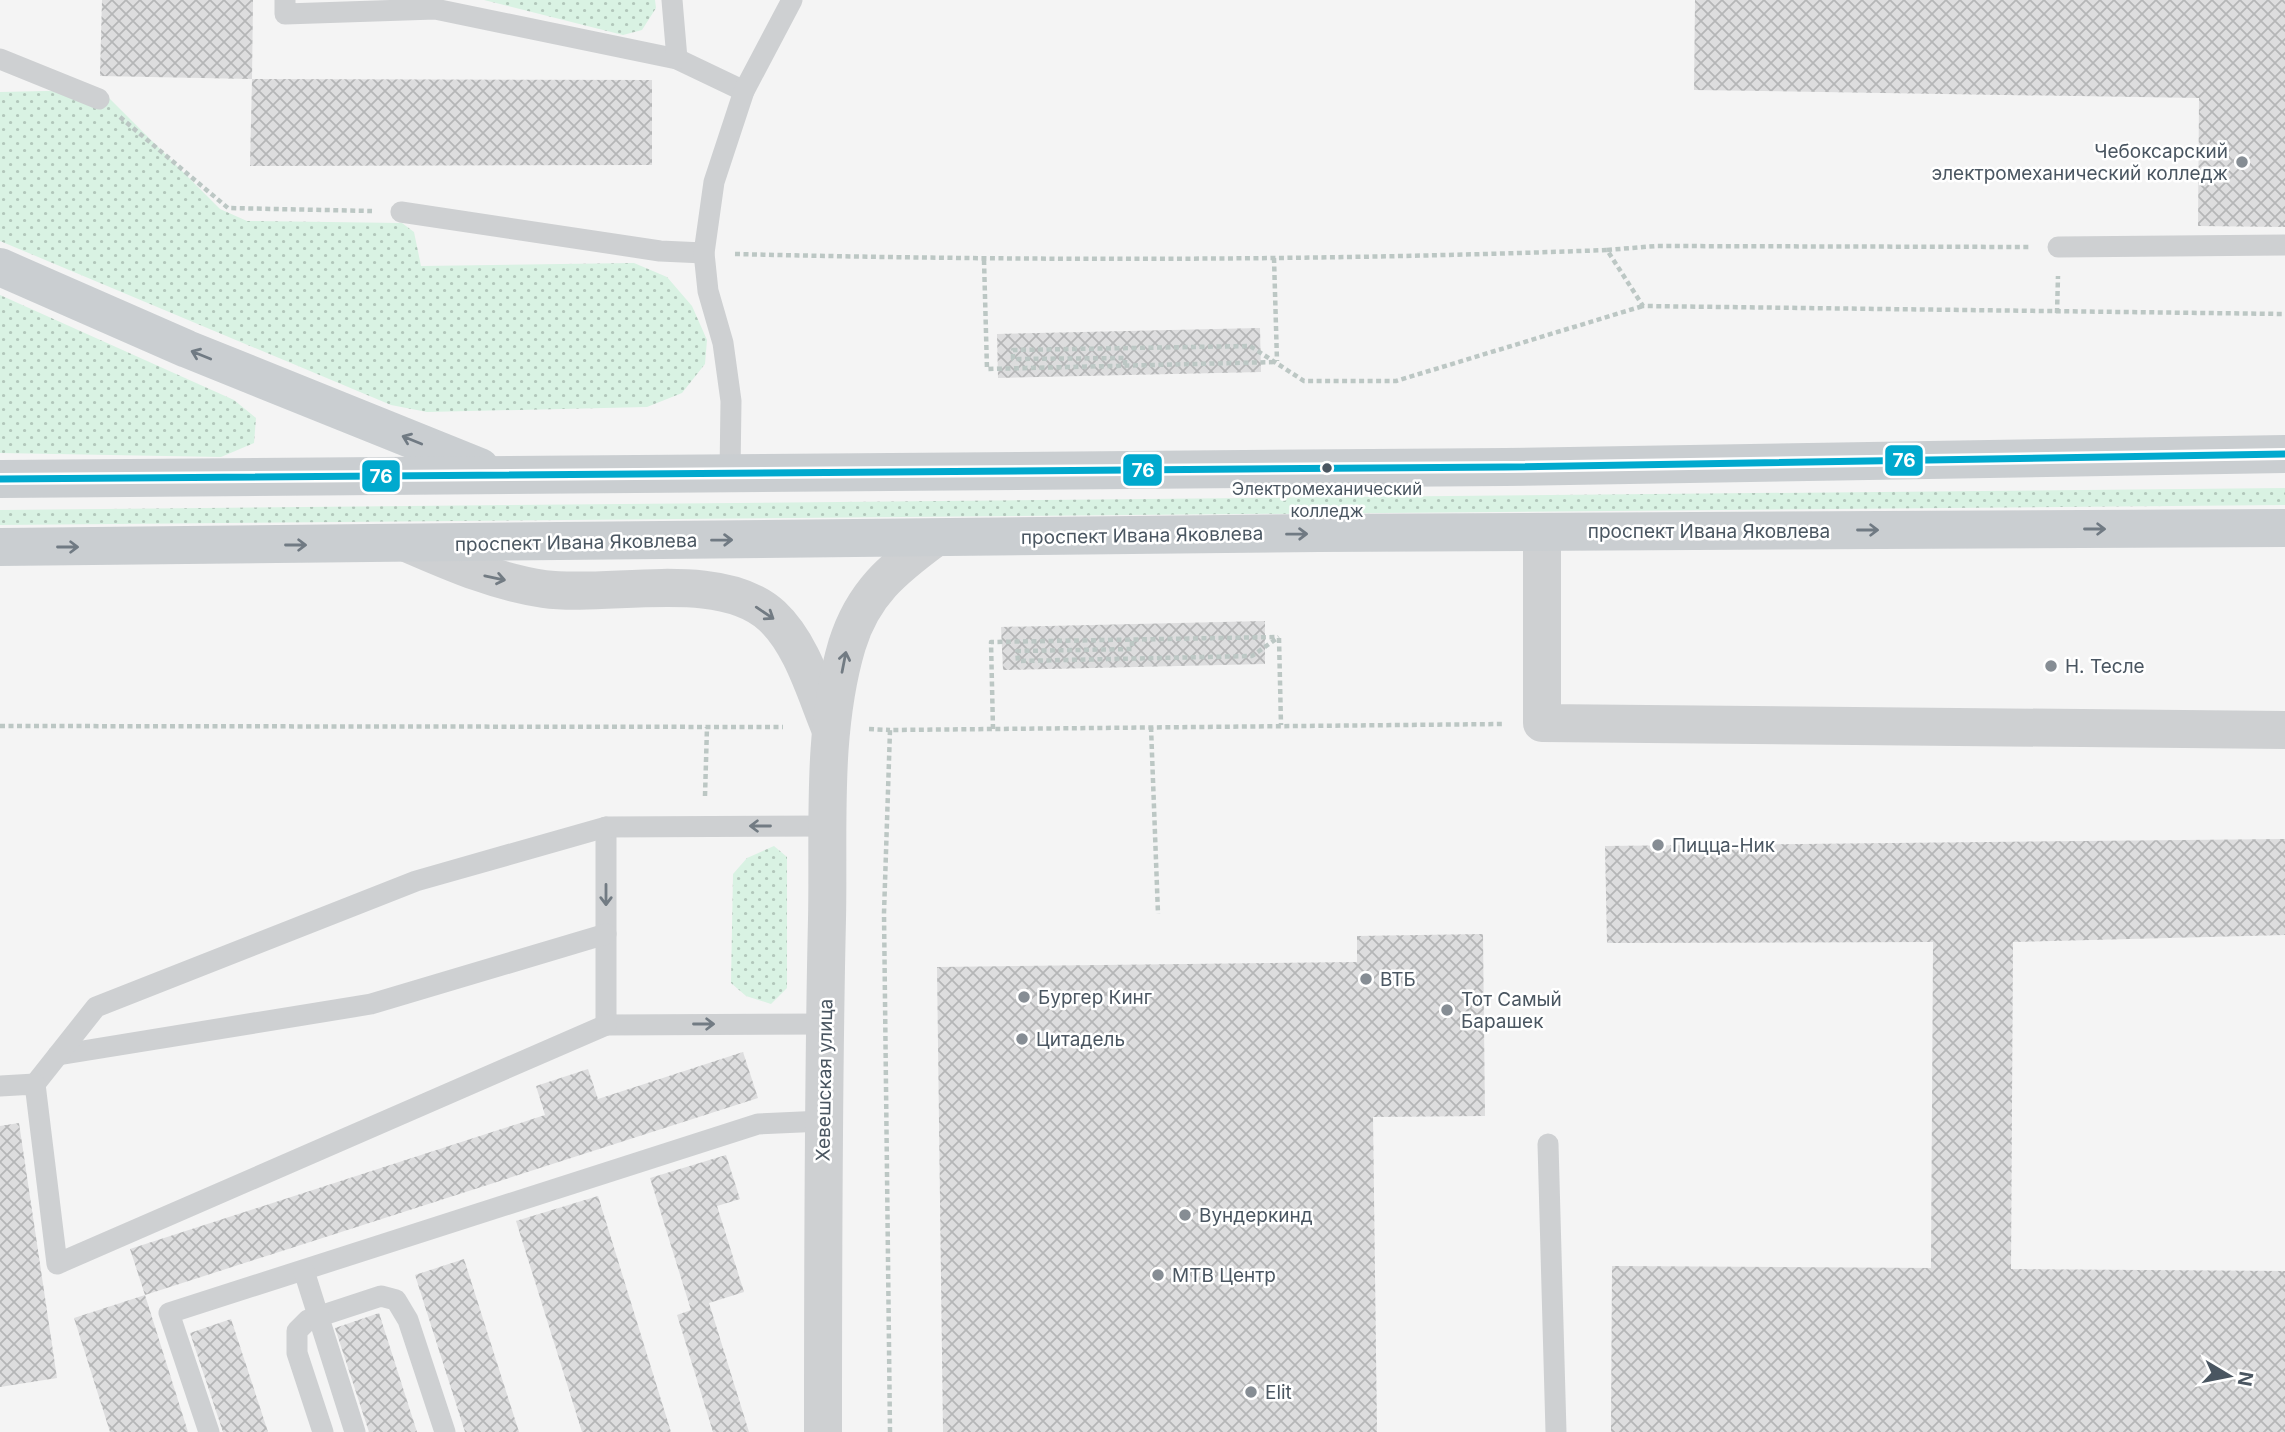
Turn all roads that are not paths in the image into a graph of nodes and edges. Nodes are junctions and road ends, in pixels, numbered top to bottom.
1 (285, 0) edge
2 (672, 0) edge
3 (793, 1) edge
4 (0, 59) edge
5 (677, 59) junction
6 (744, 91) junction
7 (99, 99) road end
8 (401, 212) road end
9 (2285, 245) edge
10 (2058, 247) road end
11 (713, 253) junction
12 (0, 267) edge
13 (2285, 454) edge
14 (730, 473) junction
15 (498, 474) junction
16 (0, 479) edge
17 (2285, 528) edge
18 (1542, 532) junction
19 (935, 538) junction
20 (409, 544) junction
21 (0, 547) edge
22 (830, 729) junction
23 (2285, 730) edge
24 (828, 826) junction
25 (606, 827) junction
26 (606, 934) junction
27 (825, 1024) junction
28 (606, 1025) junction
29 (58, 1055) junction
30 (35, 1084) junction
31 (0, 1086) edge
32 (823, 1121) junction
33 (1548, 1144) dead end
34 (304, 1271) junction
35 (209, 1432) edge
36 (323, 1432) edge
37 (355, 1432) edge
38 (445, 1432) edge
39 (823, 1432) edge
40 (1556, 1432) edge

1 - 5 lane
2 - 5 lane
3 - 6 lane
4 - 7 lane
5 - 6 lane
6 - 11 lane
8 - 11 lane
9 - 10 lane
11 - 14 lane
15 -> 12 main road
13 - 14 main road
14 - 15 main road
15 - 16 main road
18 -> 17 main road, проспект Ивана Яковлева
19 -> 18 main road, проспект Ивана Яковлева
18 - 23 street
20 -> 19 main road, проспект Ивана Яковлева
22 -> 19 street
21 -> 20 main road, проспект Ивана Яковлева
20 -> 22 street
22 - 24 street, Хевешская улица
24 -> 25 lane
24 - 27 street, Хевешская улица
25 -> 26 lane
25 - 29 lane
26 - 28 lane
26 - 29 lane
28 -> 27 lane
27 - 32 street, Хевешская улица
28 - 30 lane
29 - 30 lane
30 - 31 lane
32 - 34 lane
32 - 39 street, Хевешская улица
33 - 40 lane
34 - 35 lane
34 - 37 lane, bridge
36 - 38 lane

